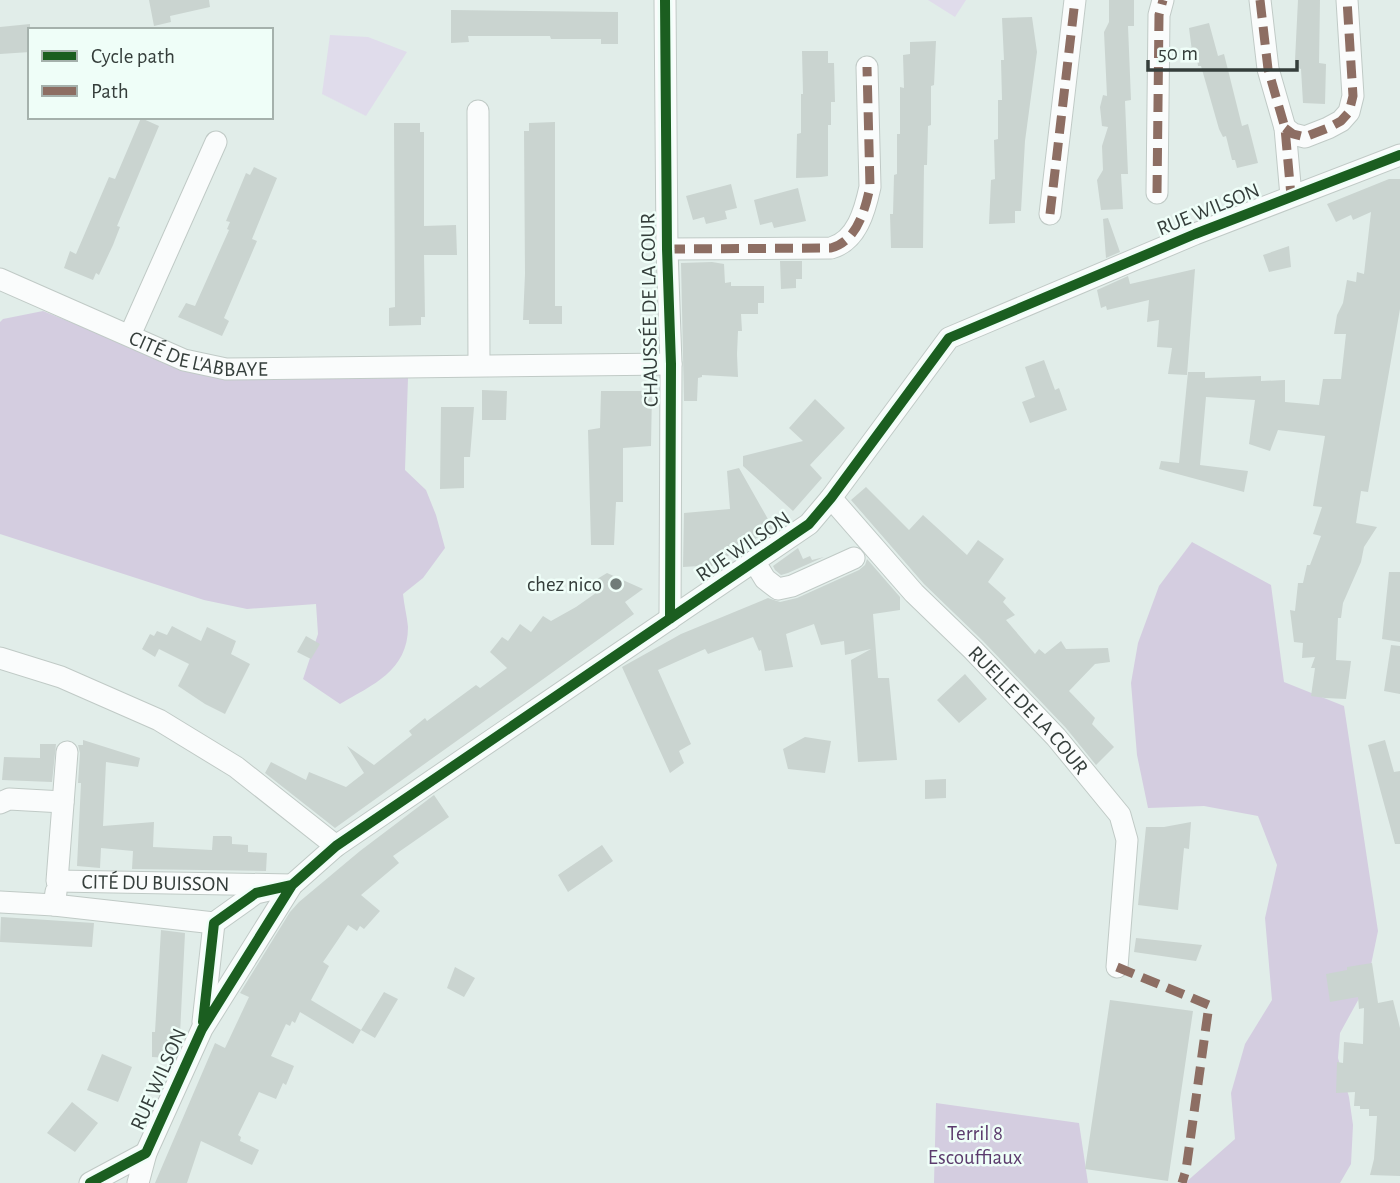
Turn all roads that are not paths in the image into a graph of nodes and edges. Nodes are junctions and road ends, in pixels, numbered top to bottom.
1 (664, 0) edge
2 (1075, 0) edge
3 (1163, 0) edge
4 (1261, 0) edge
5 (1347, 0) edge
6 (867, 67) dead end
7 (478, 111) dead end
8 (1285, 128) junction
9 (216, 142) dead end
10 (1400, 155) edge
11 (1157, 193) dead end
12 (1291, 196) junction
13 (1051, 214) dead end
14 (667, 249) junction
15 (0, 279) edge
16 (130, 335) junction
17 (671, 363) junction
18 (479, 365) junction
19 (831, 498) junction
20 (854, 558) dead end
21 (754, 561) junction
22 (670, 619) junction
23 (0, 658) edge
24 (67, 751) dead end
25 (3, 800) edge
26 (63, 802) junction
27 (336, 846) junction
28 (57, 881) junction
29 (292, 885) junction
30 (0, 901) edge
31 (54, 905) junction
32 (214, 923) junction
33 (1117, 967) dead end
34 (202, 1028) junction
35 (146, 1153) junction
36 (90, 1183) edge
37 (138, 1183) edge

1 - 14 street, CHAUSSÉE DE LA COUR
2 - 13 street
3 - 11 street
4 - 8 street
5 - 8 street
6 - 14 street
7 - 18 street
8 - 12 street
9 - 16 street, CITÉ DE L'ABBAYE
10 - 12 street, RUE WILSON
12 - 19 street, RUE WILSON
14 - 17 street, CHAUSSÉE DE LA COUR
15 - 16 street
16 - 18 street, CITÉ DE L'ABBAYE
17 - 18 street, CITÉ DE L'ABBAYE
17 - 22 street, CHAUSSÉE DE LA COUR
19 - 21 street, RUE WILSON
19 - 33 street, RUELLE DE LA COUR
20 - 21 street
21 - 22 street, RUE WILSON
22 - 27 street, RUE WILSON
23 - 27 street
24 - 26 street, CITÉ DU BUISSON
25 - 26 street
26 - 28 street, CITÉ DU BUISSON
27 - 29 street, RUE WILSON
28 - 29 street, CITÉ DU BUISSON
28 - 31 street, CITÉ DU BUISSON
29 - 32 street, CITÉ DU BUISSON
29 - 34 street, RUE WILSON
30 - 31 street, CITÉ DU BUISSON
31 - 32 street, CITÉ DU BUISSON
32 - 34 street, CITÉ DU BUISSON
34 - 35 street, RUE WILSON
35 - 36 street
35 - 37 street, RUE WILSON

